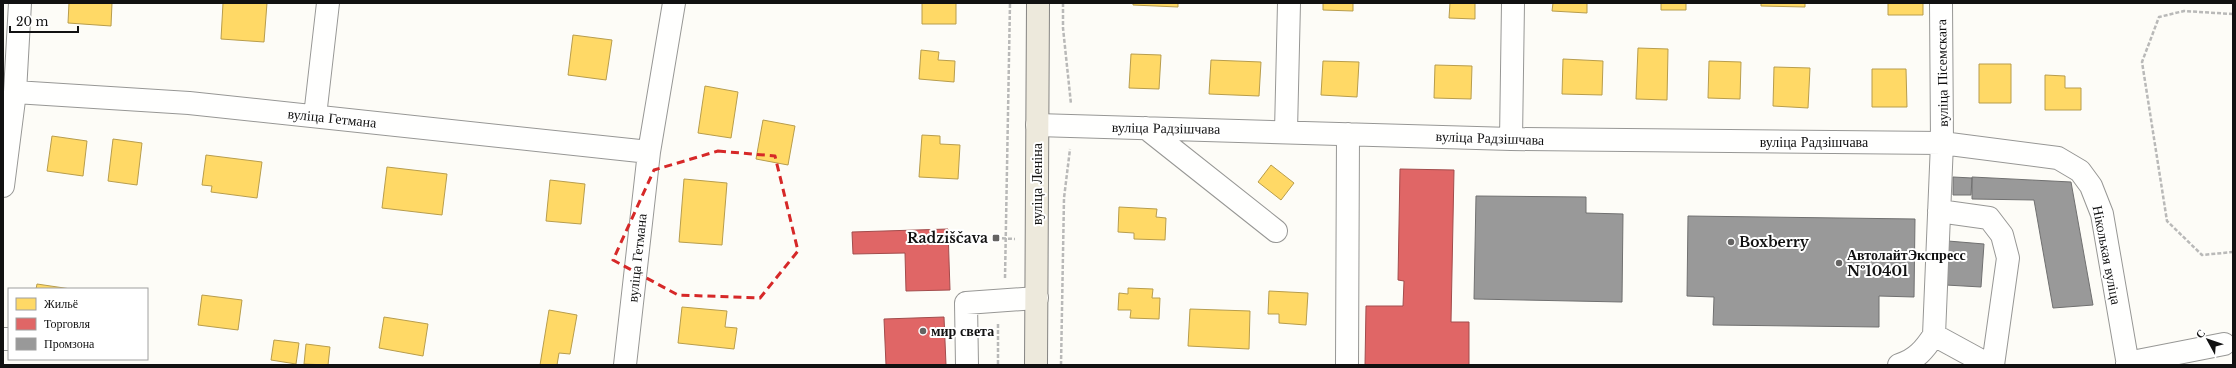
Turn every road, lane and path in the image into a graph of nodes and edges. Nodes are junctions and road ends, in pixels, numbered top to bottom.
1 (20, 3) edge
2 (328, 3) edge
3 (674, 3) edge
4 (1010, 3) edge
5 (1038, 3) edge
6 (1063, 3) edge
7 (1289, 3) edge
8 (1513, 3) edge
9 (1941, 3) edge
10 (2233, 14) edge
11 (15, 92) junction
12 (316, 116) junction
13 (1037, 125) junction
14 (1073, 126) junction
15 (1146, 128) junction
16 (1286, 131) junction
17 (1348, 134) junction
18 (1511, 139) junction
19 (1942, 143) junction
20 (649, 152) junction
21 (3, 186) edge
22 (1939, 211) junction
23 (1276, 231) dead end
24 (2233, 252) edge
25 (1037, 298) junction
26 (998, 301) junction
27 (1934, 336) junction
28 (2224, 344) dead end
29 (1906, 364) edge
30 (2127, 364) edge
31 (625, 365) edge
32 (967, 365) edge
33 (998, 365) edge
34 (1036, 365) edge
35 (1061, 365) edge
36 (1347, 365) edge
37 (1989, 365) edge
38 (1993, 365) edge

1 - 11 street
2 - 12 street
3 - 20 street, вуліца Гетмана
4 - 26 path
5 - 13 main road, вуліца Леніна
6 - 14 path
7 - 16 street
8 - 18 street
9 - 19 street, вуліца Пісемскага
10 - 24 path
11 - 12 street, вуліца Гетмана
11 - 21 street
12 - 20 street, вуліца Гетмана
13 - 14 street, вуліца Радзішчава
13 - 25 main road, вуліца Леніна
14 - 15 street, вуліца Радзішчава
14 - 35 path
15 - 16 street, вуліца Радзішчава
15 - 23 street
16 - 17 street, вуліца Радзішчава
17 - 18 street, вуліца Радзішчава
17 - 36 street
18 - 19 street, вуліца Радзішчава
19 - 22 street, вуліца Пісемскага
19 - 30 street, Ніколькая вуліца
20 - 31 street, вуліца Гетмана
22 - 27 street, вуліца Пісемскага
22 - 38 street
25 - 26 street
25 - 34 main road, вуліца Леніна
26 - 32 street
26 - 33 path
27 - 29 street
27 - 37 street
28 - 30 street

